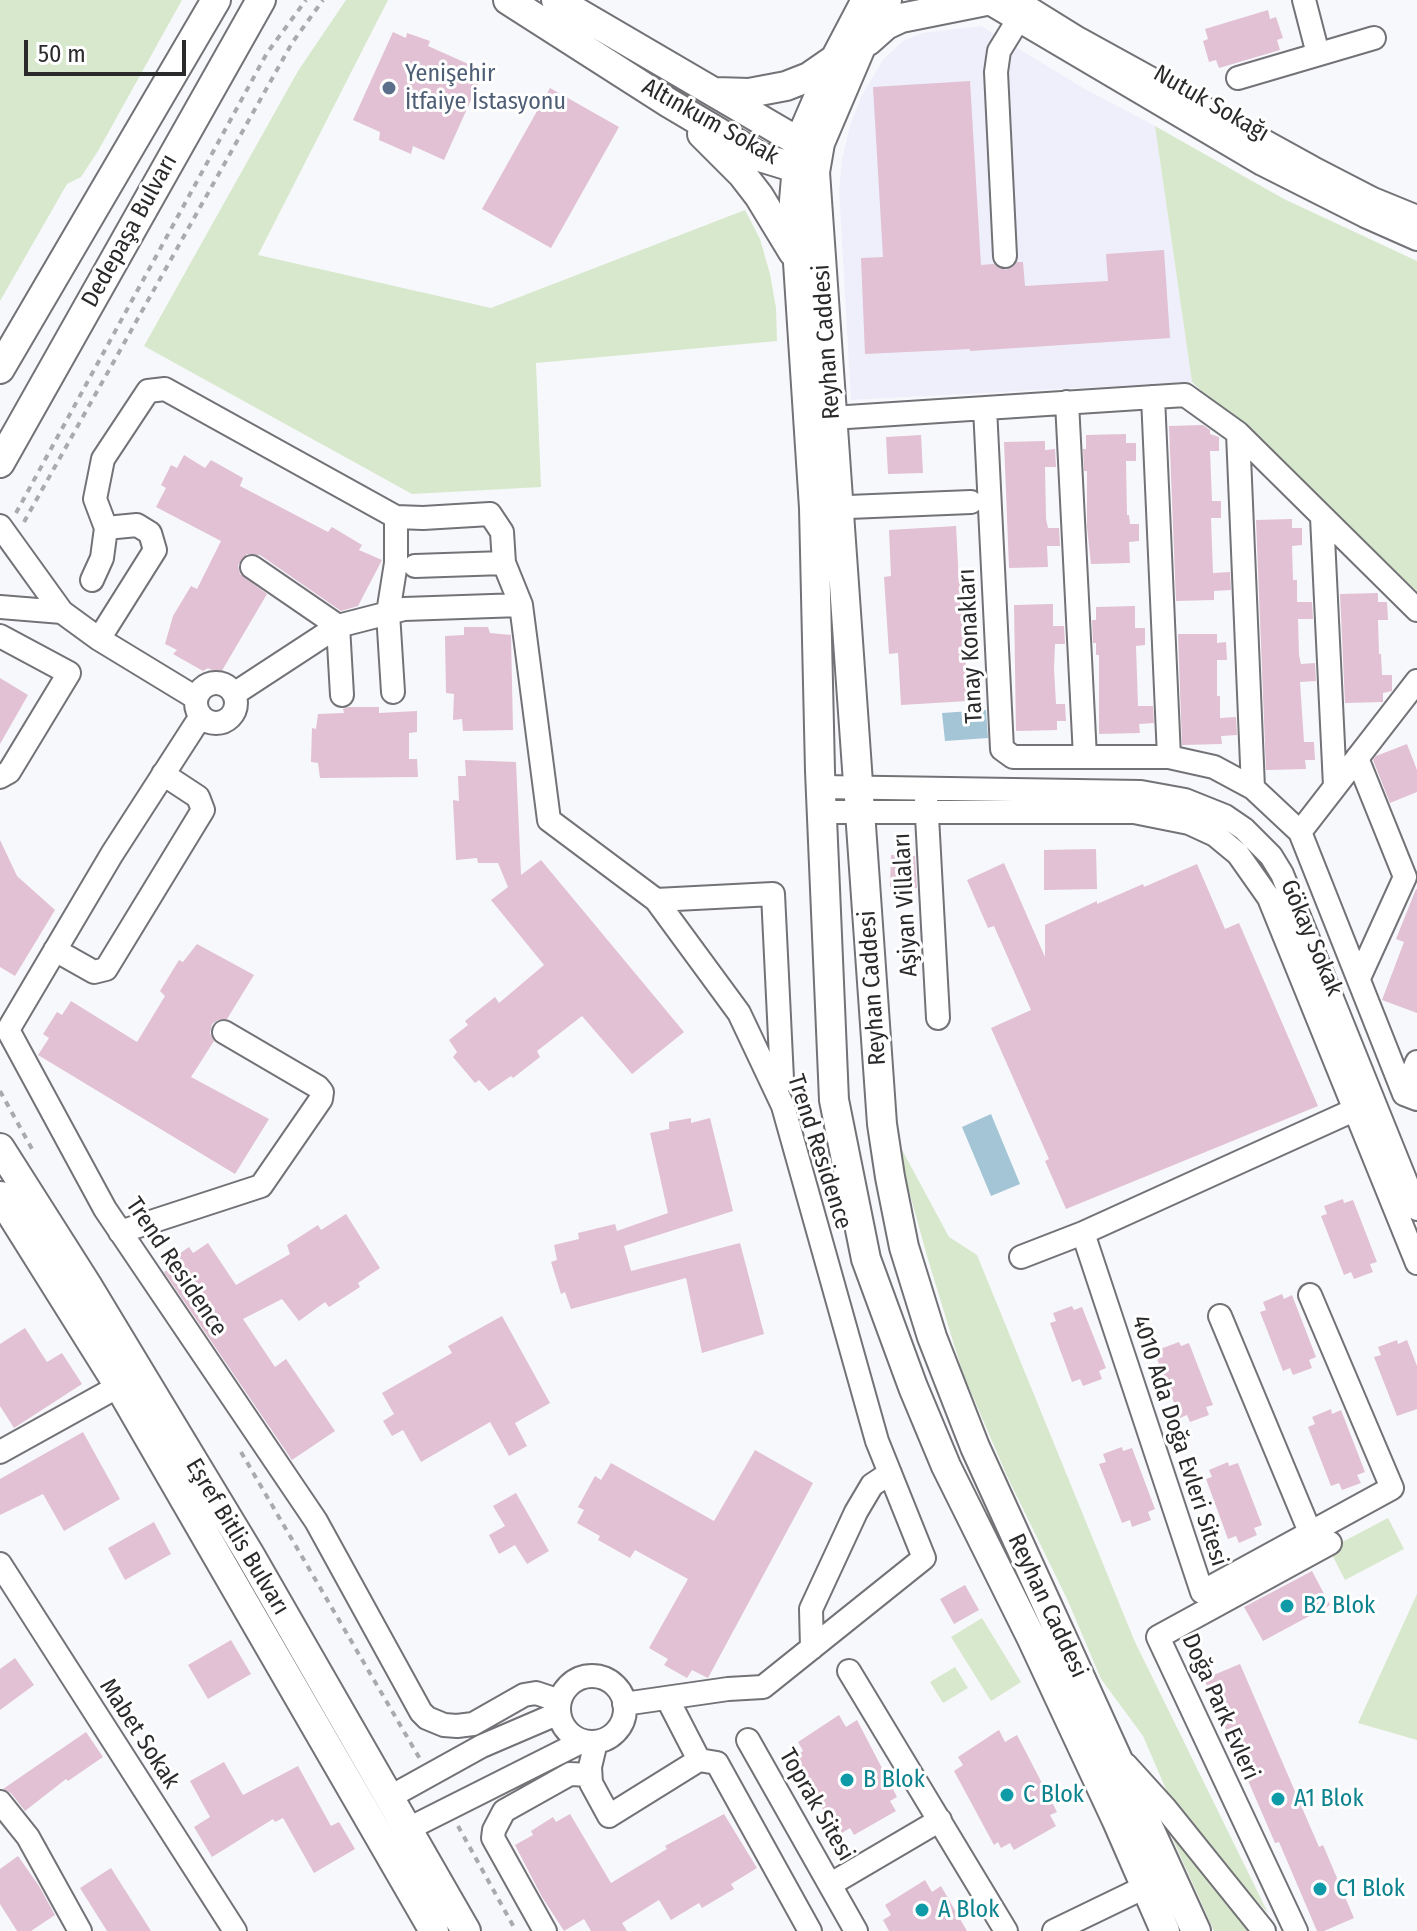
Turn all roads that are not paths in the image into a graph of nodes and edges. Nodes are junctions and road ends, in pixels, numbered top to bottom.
1 (216, 0) edge
2 (261, 0) edge
3 (508, 0) edge
4 (556, 0) edge
5 (866, 0) edge
6 (887, 0) edge
7 (985, 0) edge
8 (1304, 0) edge
9 (1017, 10) edge
10 (1374, 38) dead end
11 (861, 47) junction
12 (1318, 54) junction
13 (835, 59) junction
14 (1238, 78) dead end
15 (713, 91) junction
16 (669, 103) junction
17 (804, 157) junction
18 (1417, 217) edge
19 (1417, 239) edge
20 (1005, 256) dead end
21 (796, 259) junction
22 (0, 369) edge
23 (1153, 397) junction
24 (1067, 402) junction
25 (985, 408) junction
26 (832, 418) junction
27 (1238, 433) junction
28 (0, 463) edge
29 (971, 502) dead end
30 (827, 508) junction
31 (396, 517) junction
32 (1322, 517) junction
33 (106, 528) junction
34 (6, 533) edge
35 (504, 563) junction
36 (415, 566) dead end
37 (252, 567) dead end
38 (92, 580) dead end
39 (521, 605) junction
40 (0, 607) edge
41 (1417, 610) edge
42 (62, 612) junction
43 (388, 613) junction
44 (338, 626) junction
45 (0, 636) edge
46 (99, 639) junction
47 (1417, 684) edge
48 (393, 692) dead end
49 (234, 694) junction
50 (342, 695) dead end
51 (198, 707) junction
52 (1085, 757) junction
53 (1169, 757) junction
54 (1357, 758) junction
55 (163, 774) junction
56 (0, 777) edge
57 (1335, 786) junction
58 (1253, 788) junction
59 (861, 799) junction
60 (822, 800) junction
61 (926, 800) junction
62 (1300, 832) junction
63 (656, 900) junction
64 (55, 950) junction
65 (1359, 978) junction
66 (938, 1018) dead end
67 (224, 1032) dead end
68 (1417, 1062) edge
69 (776, 1091) junction
70 (1410, 1097) edge
71 (1363, 1106) junction
72 (0, 1148) edge
73 (0, 1196) edge
74 (1417, 1209) edge
75 (120, 1232) junction
76 (1083, 1233) junction
77 (1021, 1257) dead end
78 (1417, 1263) edge
79 (1310, 1295) dead end
80 (1220, 1316) dead end
81 (119, 1386) junction
82 (0, 1452) edge
83 (890, 1473) junction
84 (1320, 1537) junction
85 (0, 1564) edge
86 (812, 1648) junction
87 (849, 1671) dead end
88 (667, 1698) junction
89 (624, 1704) junction
90 (560, 1707) junction
91 (748, 1740) dead end
92 (590, 1741) junction
93 (1117, 1755) junction
94 (699, 1760) junction
95 (590, 1775) junction
96 (390, 1797) junction
97 (0, 1802) edge
98 (940, 1820) junction
99 (408, 1829) junction
100 (1158, 1881) junction
101 (831, 1884) junction
102 (80, 1931) edge
103 (235, 1931) edge
104 (434, 1931) edge
105 (466, 1931) edge
106 (545, 1931) edge
107 (810, 1931) edge
108 (856, 1931) edge
109 (1006, 1931) edge
110 (1054, 1931) edge
111 (1165, 1931) edge
112 (1196, 1931) edge
113 (1264, 1931) edge
114 (1296, 1931) edge

1 - 22 main road, Dedepaşa Bulvarı
2 - 28 main road, Dedepaşa Bulvarı
3 - 16 main road, Altınkum Sokak
4 - 15 main road, Altınkum Sokak
5 - 13 main road
6 - 11 main road, Reyhan Caddesi
7 - 9 street, Nutuk Sokağı
7 - 11 main road
8 - 12 street
9 - 18 street, Nutuk Sokağı
9 - 19 street, Nutuk Sokağı
9 - 20 street
10 - 12 street
11 - 17 main road, Reyhan Caddesi
12 - 14 street
13 - 15 main road
13 - 17 main road
15 - 17 main road, Altınkum Sokak
16 - 17 main road, Altınkum Sokak
16 - 21 main road
17 - 21 main road, Reyhan Caddesi
17 - 26 main road, Reyhan Caddesi
21 - 30 main road, Reyhan Caddesi
23 - 24 street
23 - 27 street
23 - 53 street
24 - 25 street
24 - 52 street
25 - 26 street
25 - 52 street, Tanay Konakları
26 - 30 main road, Reyhan Caddesi
27 - 32 street
27 - 58 street
29 - 30 street
30 - 59 main road, Reyhan Caddesi
30 - 60 main road, Reyhan Caddesi
31 - 33 street
31 - 35 street, Trend Residence
31 - 43 street
32 - 41 street
32 - 57 street
33 - 38 street
33 - 46 street
34 - 42 street
35 - 36 street
35 - 39 street, Trend Residence
37 - 44 street
39 - 43 street
39 - 63 street, Trend Residence
40 - 42 street
42 - 46 street
43 - 44 street
43 - 48 street
44 - 49 street
44 - 50 street
45 - 56 street
46 - 51 street
47 - 54 street
49 - 51 street
49 - 51 street
51 - 55 street, Trend Residence
52 - 53 street, Tanay Konakları
53 - 58 street, Tanay Konakları
54 - 57 street
54 - 65 street
55 - 64 street, Trend Residence
55 - 64 street
57 - 62 street
58 - 62 street, Tanay Konakları
59 - 60 street, Gökay Sokak
59 - 61 street, Gökay Sokak
59 - 93 main road, Reyhan Caddesi
60 - 100 main road, Reyhan Caddesi
61 - 66 street, Aşiyan Villaları
61 - 71 street, Gökay Sokak
62 - 65 street, Tanay Konakları
63 - 69 street, Trend Residence
63 - 69 street
64 - 75 street, Trend Residence
65 - 70 street, Tanay Konakları
67 - 75 street
68 - 70 street
69 - 83 street, Trend Residence
71 - 74 street, Gökay Sokak
71 - 76 street
71 - 78 street, Gökay Sokak
72 - 96 main road, Eşref Bitlis Bulvarı
73 - 81 main road, Eşref Bitlis Bulvarı
75 - 90 street, Trend Residence
76 - 77 street
76 - 84 street, 4010 Ada Doğa Evleri Sitesi
79 - 84 street, 4010 Ada Doğa Evleri Sitesi
80 - 84 street
81 - 82 street
81 - 104 main road, Eşref Bitlis Bulvarı
83 - 86 street
83 - 86 street, Trend Residence
84 - 114 street, Doğa Park Evleri
85 - 103 street, Mabet Sokak
86 - 88 street, Trend Residence
87 - 98 street
88 - 89 street, Trend Residence
88 - 94 street
89 - 90 street
89 - 92 street
90 - 92 street
90 - 96 street
91 - 101 street, Toprak Sitesi
92 - 95 street
92 - 99 street
93 - 100 main road, Reyhan Caddesi
93 - 113 street
94 - 95 street
94 - 107 street
95 - 106 street
96 - 99 main road, Eşref Bitlis Bulvarı
97 - 102 street
98 - 101 street, Toprak Sitesi
98 - 109 street
99 - 105 main road, Eşref Bitlis Bulvarı
100 - 110 street
100 - 111 main road, Reyhan Caddesi
100 - 112 main road, Reyhan Caddesi
101 - 108 street

